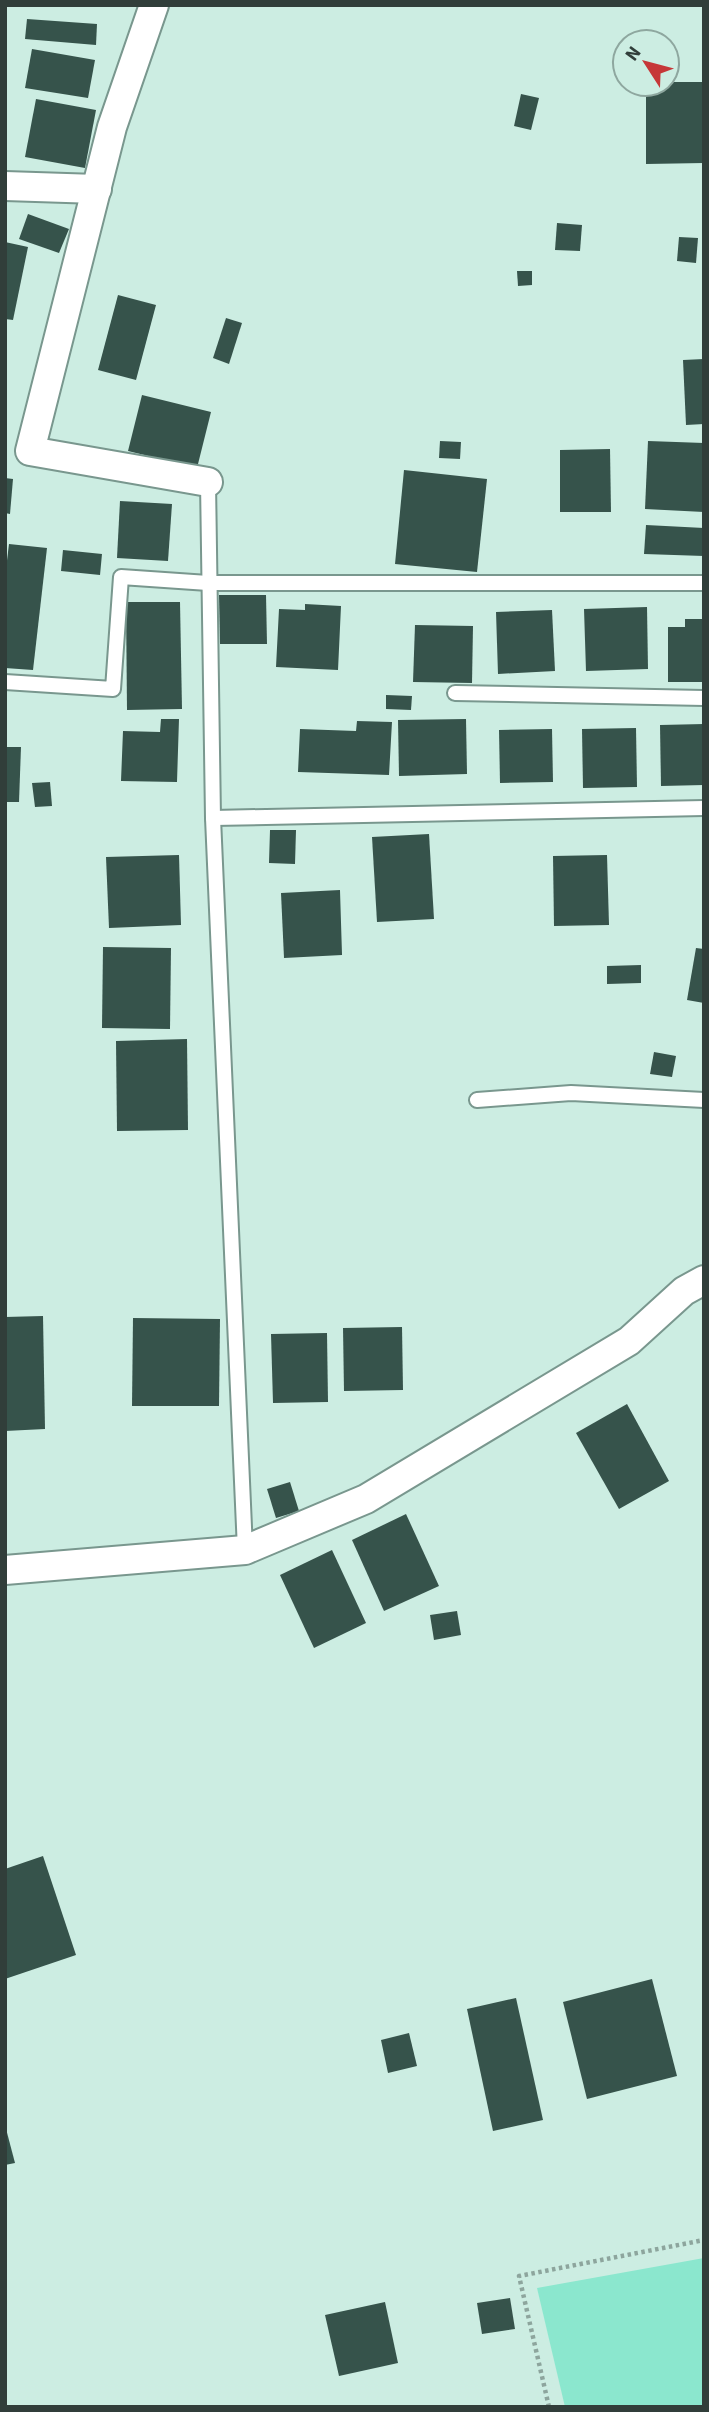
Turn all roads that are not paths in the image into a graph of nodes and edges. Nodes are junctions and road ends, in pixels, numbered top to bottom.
1 (154, 5) edge
2 (5, 186) edge
3 (97, 190) junction
4 (208, 482) joint
5 (208, 583) junction
6 (704, 583) edge
7 (5, 682) edge
8 (455, 693) dead end
9 (704, 698) edge
10 (704, 807) edge
11 (213, 818) junction
12 (704, 1100) edge
13 (477, 1101) dead end
14 (704, 1280) edge
15 (245, 1550) junction
16 (5, 1570) edge

1 - 3 street
2 - 3 street
3 - 4 street
4 - 5 lane
5 - 6 lane
5 - 7 lane
5 - 11 lane
8 - 9 lane
10 - 11 lane
11 - 15 lane
12 - 13 lane
14 - 15 street
15 - 16 street

